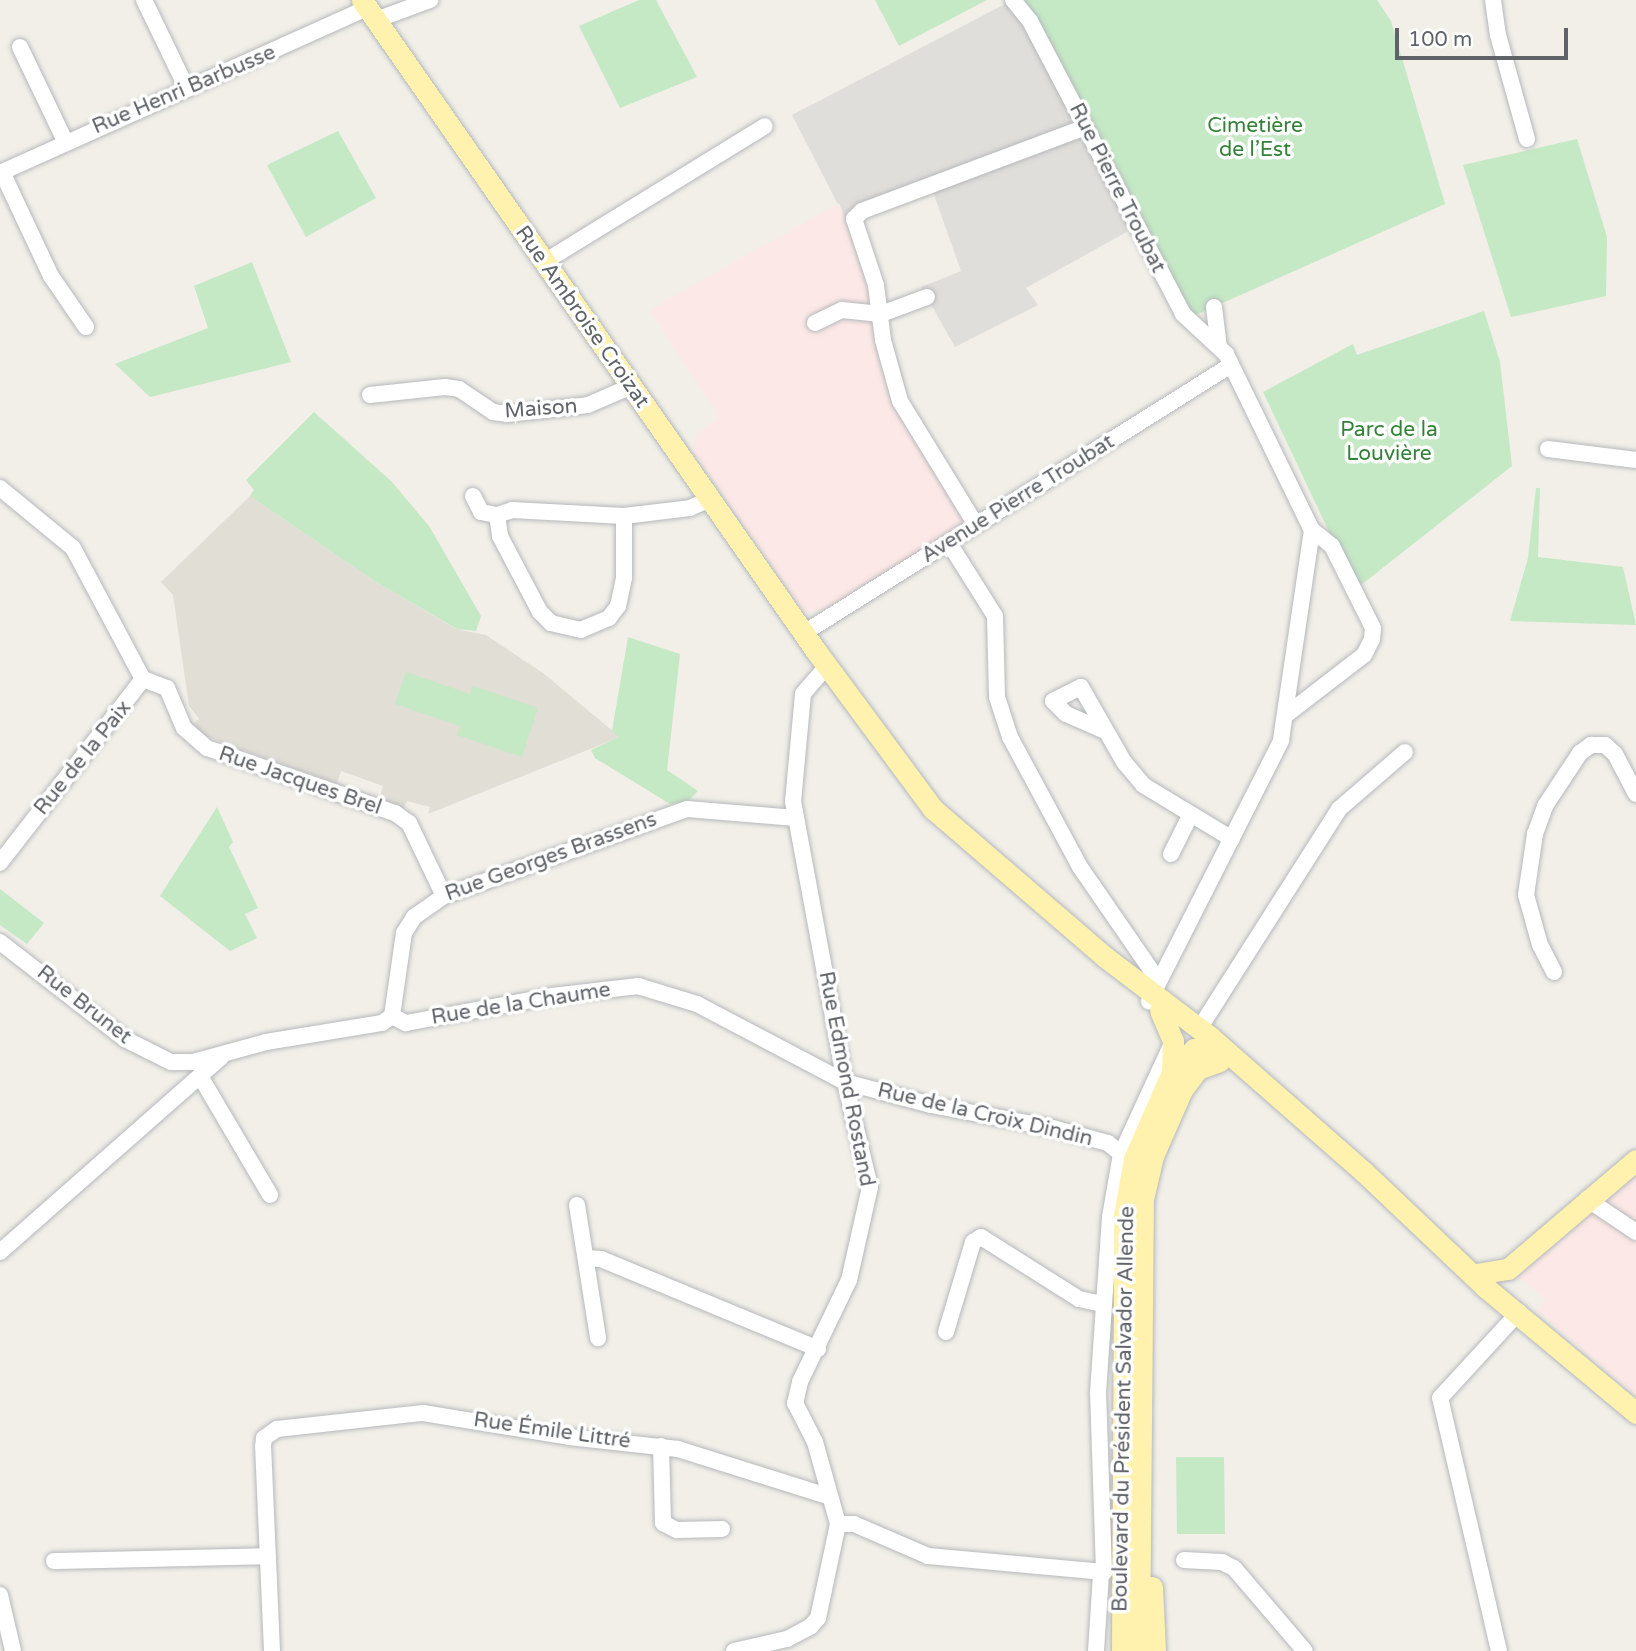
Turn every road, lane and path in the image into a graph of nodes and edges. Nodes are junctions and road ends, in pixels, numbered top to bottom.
1 (144, 0) edge
2 (430, 0) edge
3 (1013, 0) edge
4 (1493, 0) edge
5 (369, 9) edge
6 (20, 47) dead end
7 (187, 89) junction
8 (765, 126) dead end
9 (1085, 127) junction
10 (1527, 139) dead end
11 (65, 141) junction
12 (1, 172) edge
13 (544, 262) junction
14 (927, 297) dead end
15 (1214, 307) dead end
16 (881, 314) junction
17 (815, 323) dead end
18 (86, 327) dead end
19 (1219, 345) junction
20 (1231, 365) junction
21 (632, 387) junction
22 (370, 395) dead end
23 (1548, 449) dead end
24 (1636, 460) edge
25 (0, 488) edge
26 (473, 496) dead end
27 (710, 499) junction
28 (497, 515) junction
29 (624, 516) junction
30 (976, 525) junction
31 (1312, 530) junction
32 (948, 543) junction
33 (804, 633) junction
34 (827, 666) junction
35 (143, 679) junction
36 (1286, 715) junction
37 (1105, 732) dead end
38 (1405, 752) dead end
39 (1636, 794) edge
40 (1190, 816) junction
41 (796, 818) junction
42 (1232, 839) junction
43 (1171, 854) dead end
44 (0, 863) edge
45 (444, 896) junction
46 (0, 942) edge
47 (1554, 972) dead end
48 (1152, 994) junction
49 (392, 1016) junction
50 (1196, 1043) junction
51 (225, 1054) junction
52 (171, 1062) junction
53 (200, 1076) junction
54 (1177, 1081) junction
55 (845, 1082) junction
56 (176, 1093) junction
57 (1121, 1154) junction
58 (1636, 1160) edge
59 (1383, 1193) junction
60 (270, 1195) dead end
61 (1587, 1199) junction
62 (577, 1205) dead end
63 (1636, 1232) edge
64 (0, 1252) edge
65 (586, 1258) junction
66 (1489, 1276) junction
67 (1512, 1303) junction
68 (1102, 1304) junction
69 (946, 1332) dead end
70 (598, 1338) dead end
71 (818, 1349) junction
72 (1636, 1413) edge
73 (661, 1446) junction
74 (830, 1497) junction
75 (1140, 1499) junction
76 (838, 1524) junction
77 (722, 1529) dead end
78 (268, 1556) junction
79 (1184, 1560) dead end
80 (54, 1561) dead end
81 (1106, 1577) junction
82 (0, 1595) edge
83 (13, 1651) edge
84 (272, 1651) edge
85 (734, 1651) edge
86 (1096, 1651) edge
87 (1108, 1651) edge
88 (1122, 1651) edge
89 (1139, 1651) edge
90 (1155, 1651) edge
91 (1305, 1651) edge
92 (1499, 1651) edge

1 - 7 street
2 - 5 street, Rue Henri Barbusse
3 - 9 street, Rue Pierre Troubat
4 - 10 street
5 - 7 street, Rue Henri Barbusse
5 - 13 main road, Rue Ambroise Croizat
6 - 11 street
7 - 11 street, Rue Henri Barbusse
8 - 13 street
9 - 16 street
9 - 19 street, Rue Pierre Troubat
11 - 12 street, Rue Henri Barbusse
12 - 18 street
13 - 21 main road, Rue Ambroise Croizat
14 - 16 street
15 - 19 street
16 - 17 street
16 - 30 street
19 - 20 street, Rue Pierre Troubat
20 - 30 street, Avenue Pierre Troubat
20 - 31 street, Rue Pierre Troubat
21 - 22 street, Maison
21 - 27 main road, Rue Ambroise Croizat
23 - 24 street
25 - 35 street, Rue de la Paix
26 - 28 street
27 - 29 street
27 - 33 main road, Rue Ambroise Croizat
28 - 29 street
28 - 29 street
30 - 32 street, Avenue Pierre Troubat
31 - 36 street
31 - 36 street, Rue Pierre Troubat
32 - 33 street, Avenue Pierre Troubat
32 - 48 street
33 - 34 main road, Rue Ambroise Croizat
34 - 41 street, Rue Edmond Rostand
34 - 48 main road, Rue Ambroise Croizat
35 - 44 street, Rue de la Paix
35 - 45 street, Rue Jacques Brel
36 - 42 street
37 - 40 street
38 - 50 street
39 - 47 street
40 - 42 street
40 - 43 street
41 - 45 street, Rue Georges Brassens
41 - 55 street, Rue Edmond Rostand
42 - 48 street
45 - 49 street, Rue Georges Brassens
46 - 52 street, Rue Brunet
48 - 50 main road, Boulevard du Président Salvador Allende
48 - 50 main road
49 - 51 street, Rue de la Chaume
49 - 55 street, Rue de la Chaume
50 - 54 main road, Boulevard du Président Salvador Allende
50 - 54 main road, Boulevard du Président Salvador Allende
50 - 57 street
50 - 59 main road
50 - 59 main road
51 - 52 street, Rue de la Chaume
51 - 53 street
52 - 56 street
53 - 56 street
53 - 60 street
54 - 75 main road, Boulevard du Président Salvador Allende
54 - 81 main road, Boulevard du Président Salvador Allende
55 - 57 street, Rue de la Croix Dindin
55 - 71 street, Rue Edmond Rostand
56 - 64 street
57 - 68 street
58 - 61 main road
59 - 66 main road
61 - 63 street
61 - 66 main road
62 - 65 street
65 - 70 street
65 - 71 street
66 - 67 main road
67 - 72 main road
67 - 92 street
68 - 69 street
68 - 81 street
71 - 74 street, Rue Edmond Rostand
73 - 74 street, Rue Émile Littré
73 - 77 street
73 - 78 street, Rue Émile Littré
74 - 76 street, Rue Edmond Rostand
75 - 89 main road, Boulevard du Président Salvador Allende
75 - 90 main road
76 - 81 street
76 - 85 street
78 - 80 street
78 - 84 street
79 - 91 street
81 - 86 street
81 - 87 main road
81 - 88 main road, Boulevard du Président Salvador Allende
82 - 83 street

